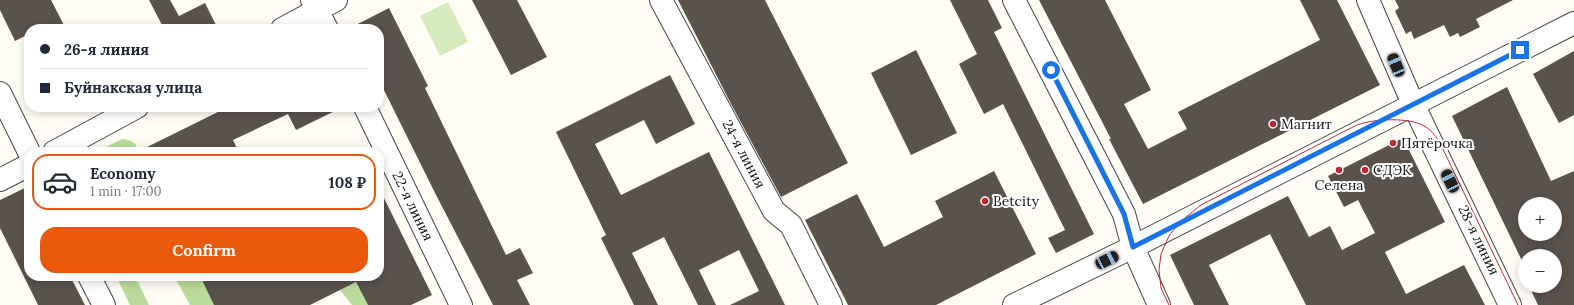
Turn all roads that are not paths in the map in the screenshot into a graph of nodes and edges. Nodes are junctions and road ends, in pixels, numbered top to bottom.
1 (661, 0) edge
2 (1014, 0) edge
3 (1368, 0) edge
4 (322, 3) edge
5 (1574, 23) edge
6 (290, 24) edge
7 (326, 24) edge
8 (0, 93) edge
9 (1413, 104) junction
10 (128, 112) edge
11 (367, 112) edge
12 (27, 147) edge
13 (63, 147) edge
14 (24, 168) edge
15 (0, 180) edge
16 (1133, 247) junction
17 (92, 281) edge
18 (104, 305) edge
19 (461, 305) edge
20 (831, 305) edge
21 (1014, 305) edge
22 (1159, 305) edge
23 (1510, 305) edge

1 - 20 street, 24-я линия
2 - 16 street
3 - 9 street, 28-я линия
4 - 6 street
4 - 7 street
5 - 9 street
8 - 12 street
9 - 16 street
9 - 23 street, 28-я линия
10 - 13 street
11 - 19 street, 22-я линия
14 - 15 street
16 - 21 street
16 - 22 street
17 - 18 street

